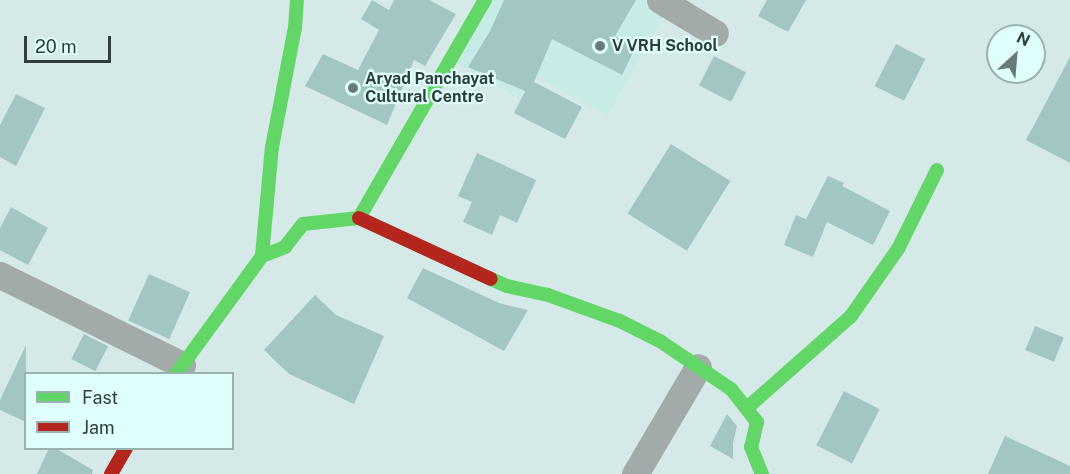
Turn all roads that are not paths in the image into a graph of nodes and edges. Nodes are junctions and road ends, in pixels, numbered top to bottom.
1 (297, 0) edge
2 (485, 0) edge
3 (660, 0) edge
4 (715, 33) dead end
5 (937, 170) dead end
6 (358, 218) junction
7 (266, 233) junction
8 (285, 246) junction
9 (262, 256) junction
10 (0, 275) edge
11 (698, 368) junction
12 (179, 369) edge
13 (747, 408) junction
14 (125, 450) edge
15 (111, 474) edge
16 (635, 474) edge
17 (762, 474) edge

1 - 7 main road
2 - 6 main road
3 - 4 street
5 - 13 main road
6 - 8 main road
6 - 11 main road
7 - 8 main road
7 - 9 main road
8 - 9 main road
9 - 12 main road
10 - 12 street
11 - 13 main road
11 - 16 street
13 - 17 main road
14 - 15 main road

